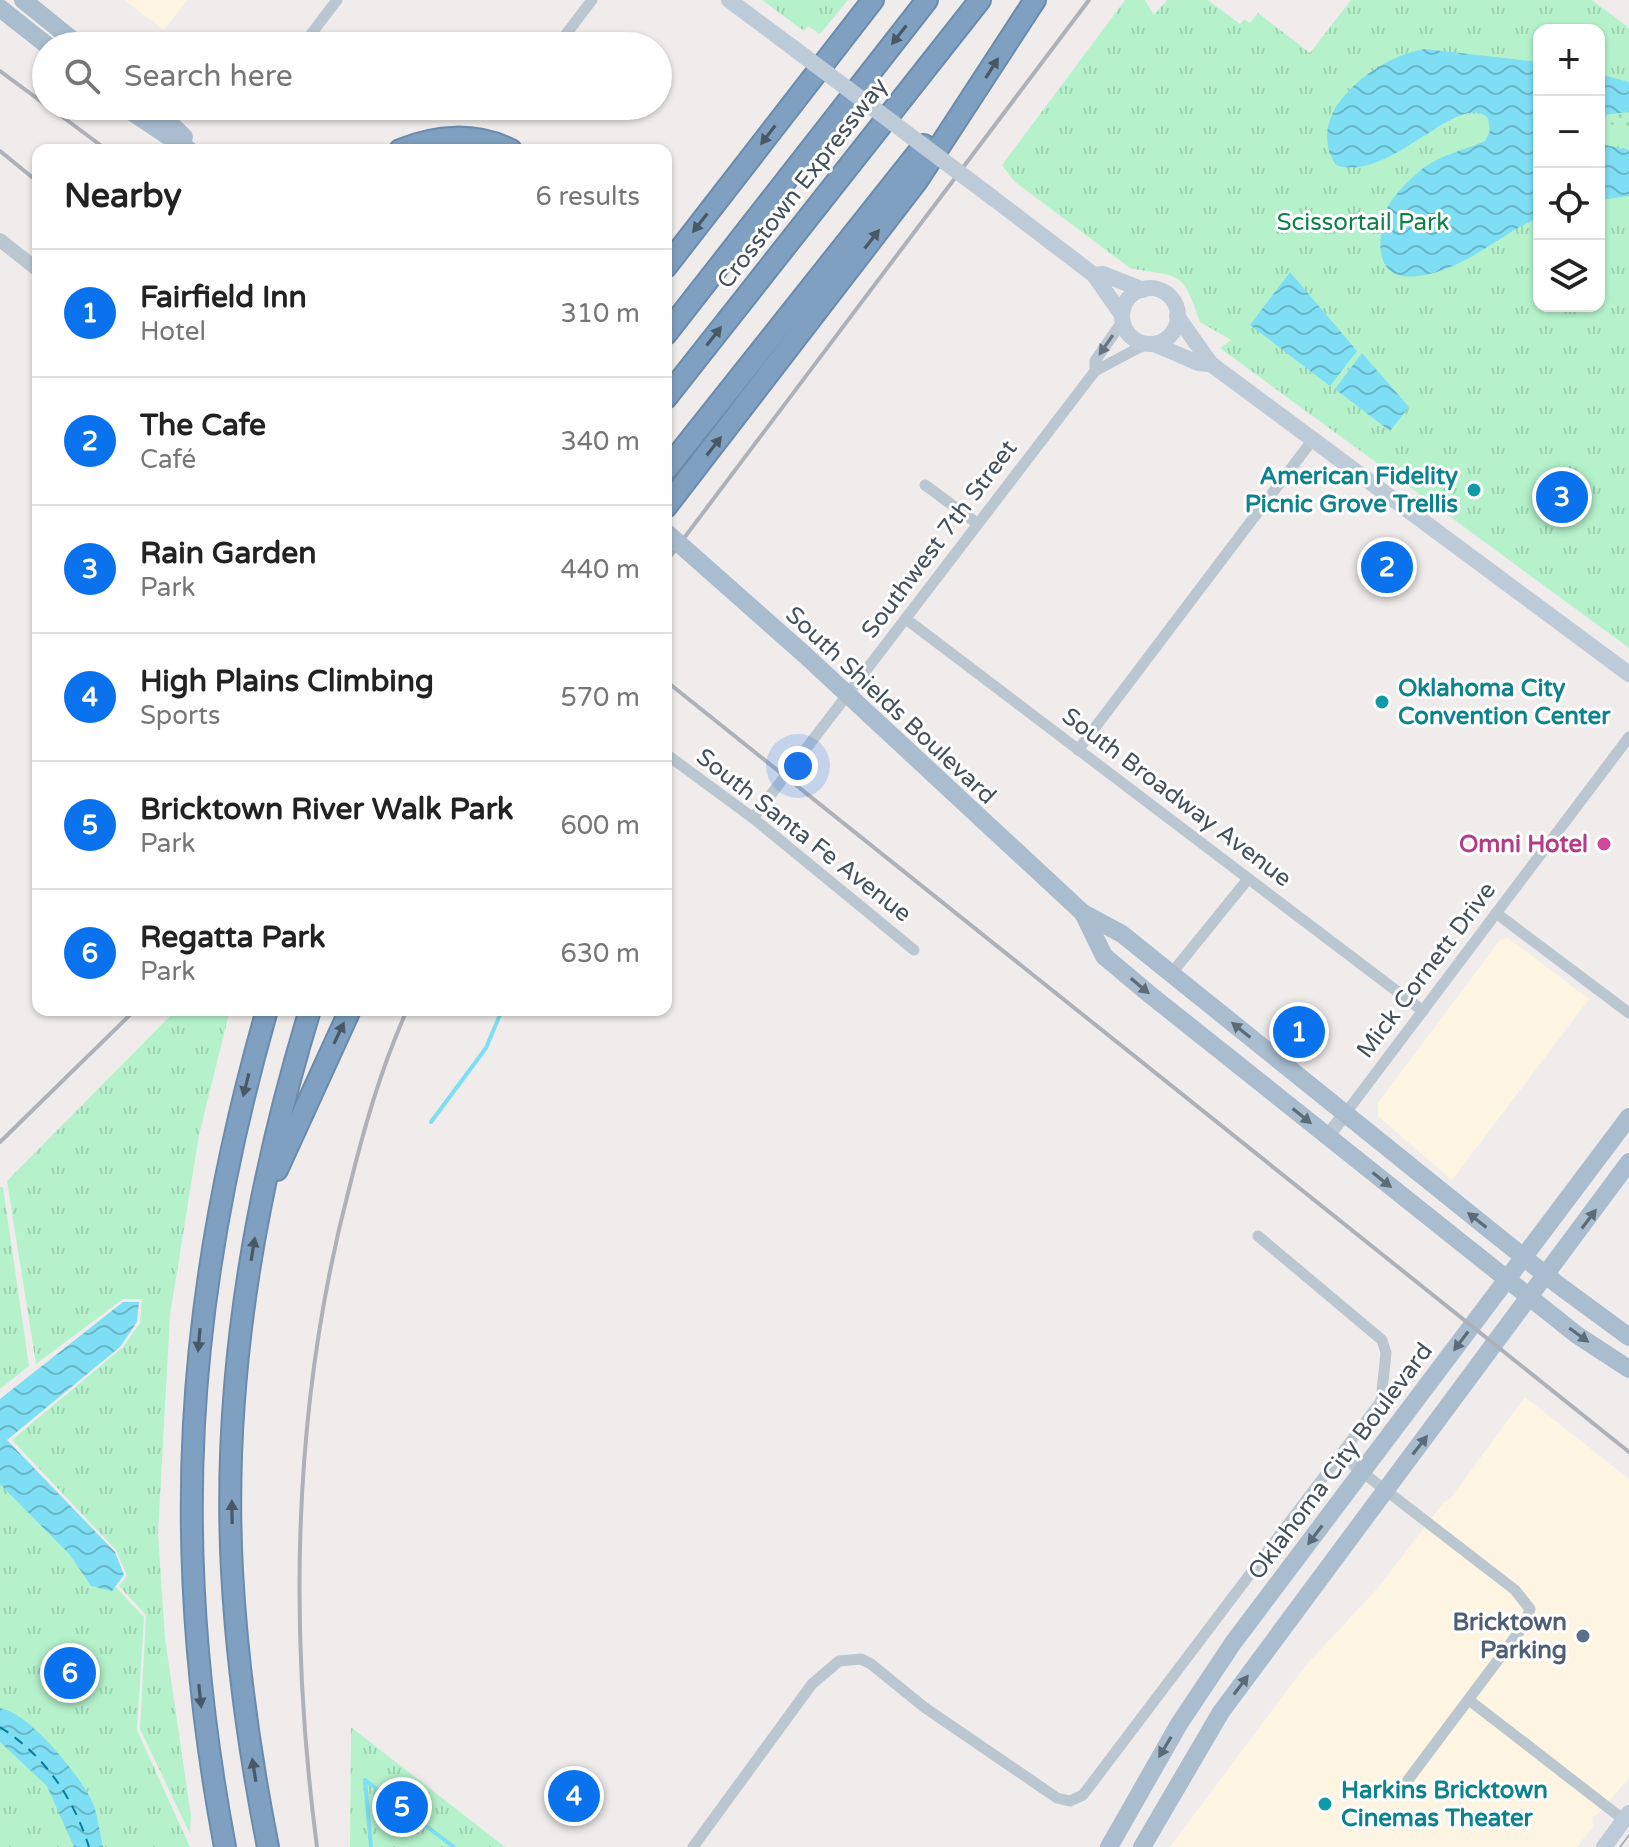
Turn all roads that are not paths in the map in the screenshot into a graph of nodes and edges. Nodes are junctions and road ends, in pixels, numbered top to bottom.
1 (23, 0) edge
2 (337, 0) edge
3 (592, 0) edge
4 (729, 0) edge
5 (873, 0) edge
6 (927, 0) edge
7 (980, 0) edge
8 (1035, 0) edge
9 (0, 8) edge
10 (63, 32) edge
11 (313, 32) edge
12 (568, 32) edge
13 (32, 33) edge
14 (144, 120) edge
15 (166, 120) edge
16 (180, 144) edge
17 (191, 144) edge
18 (422, 144) edge
19 (495, 144) edge
20 (924, 145) junction
21 (0, 240) edge
22 (672, 259) edge
23 (32, 265) edge
24 (1094, 275) junction
25 (1143, 290) junction
26 (1177, 316) junction
27 (1122, 318) junction
28 (672, 326) edge
29 (1150, 344) junction
30 (1211, 364) junction
31 (1095, 371) junction
32 (672, 390) edge
33 (1314, 438) junction
34 (672, 462) edge
35 (925, 485) dead end
36 (672, 499) edge
37 (978, 524) junction
38 (672, 537) edge
39 (906, 619) junction
40 (1629, 674) edge
41 (1629, 737) edge
42 (1078, 750) junction
43 (672, 758) edge
44 (753, 818) junction
45 (1248, 879) junction
46 (1083, 913) junction
47 (1496, 913) junction
48 (914, 950) dead end
49 (1171, 974) junction
50 (1423, 1011) junction
51 (1629, 1013) edge
52 (1175, 1015) junction
53 (265, 1016) edge
54 (308, 1016) edge
55 (347, 1016) edge
56 (1345, 1114) junction
57 (1629, 1117) edge
58 (1327, 1137) junction
59 (1629, 1162) edge
60 (260, 1206) junction
61 (1258, 1236) dead end
62 (1524, 1257) junction
63 (1547, 1275) junction
64 (1508, 1279) junction
65 (1531, 1297) junction
66 (1629, 1337) edge
67 (1629, 1369) edge
68 (1340, 1455) junction
69 (1362, 1473) junction
70 (1386, 1491) junction
71 (1469, 1700) junction
72 (1408, 1780) dead end
73 (1628, 1820) edge
74 (225, 1847) edge
75 (268, 1847) edge
76 (693, 1847) edge
77 (1109, 1847) edge
78 (1142, 1847) edge
79 (1604, 1847) edge

1 - 10 main road
2 - 11 street
3 - 12 street
4 - 20 main road, bridge
5 -> 22 highway
6 -> 28 highway, Crosstown Expressway
32 -> 7 highway, Crosstown Expressway
36 -> 8 highway
9 - 13 main road
14 - 16 main road
15 - 17 main road
18 - 19 highway
20 - 24 main road, bridge
20 - 34 highway
21 - 23 street
24 - 25 main road
24 - 27 main road
25 - 26 main road
25 - 27 main road
26 - 29 main road
26 - 30 main road
27 - 29 main road
27 -> 31 street
29 - 30 main road
29 - 31 street, Southwest 7th Street
30 - 33 main road
31 - 37 street, Southwest 7th Street
33 - 40 main road
33 - 42 street
35 - 37 street
37 - 39 street, Southwest 7th Street
38 - 46 main road, South Shields Boulevard, bridge
39 - 42 street, South Broadway Avenue
39 - 44 street, Southwest 7th Street
41 - 47 street, Mick Cornett Drive
42 - 45 street, South Broadway Avenue
43 - 44 street, South Santa Fe Avenue
44 - 48 street, South Santa Fe Avenue
45 - 49 street
45 - 50 street, South Broadway Avenue
46 - 49 main road, South Shields Boulevard
46 -> 52 main road, South Shields Boulevard
47 - 50 street, Mick Cornett Drive
47 - 51 street
49 - 52 main road
56 -> 49 main road, South Shields Boulevard
50 - 56 street, Mick Cornett Drive
52 -> 58 main road, South Shields Boulevard
53 -> 74 highway
54 - 60 highway
60 -> 55 highway
56 - 58 street
62 -> 56 main road, South Shields Boulevard
57 - 62 main road, Oklahoma City Boulevard
58 -> 64 main road, South Shields Boulevard
63 -> 59 main road
75 -> 60 highway
61 - 68 street
62 - 63 main road, South Shields Boulevard
62 - 64 main road, Oklahoma City Boulevard
63 - 65 main road
63 - 66 main road, South Shields Boulevard
64 - 65 main road, South Shields Boulevard
64 -> 69 main road, Oklahoma City Boulevard
65 -> 67 main road, South Shields Boulevard
70 -> 65 main road
68 - 69 street
68 - 76 street
69 - 70 street
69 -> 77 main road, Oklahoma City Boulevard
70 - 71 street
78 -> 70 main road
71 - 72 street
71 - 73 street
73 - 79 main road

